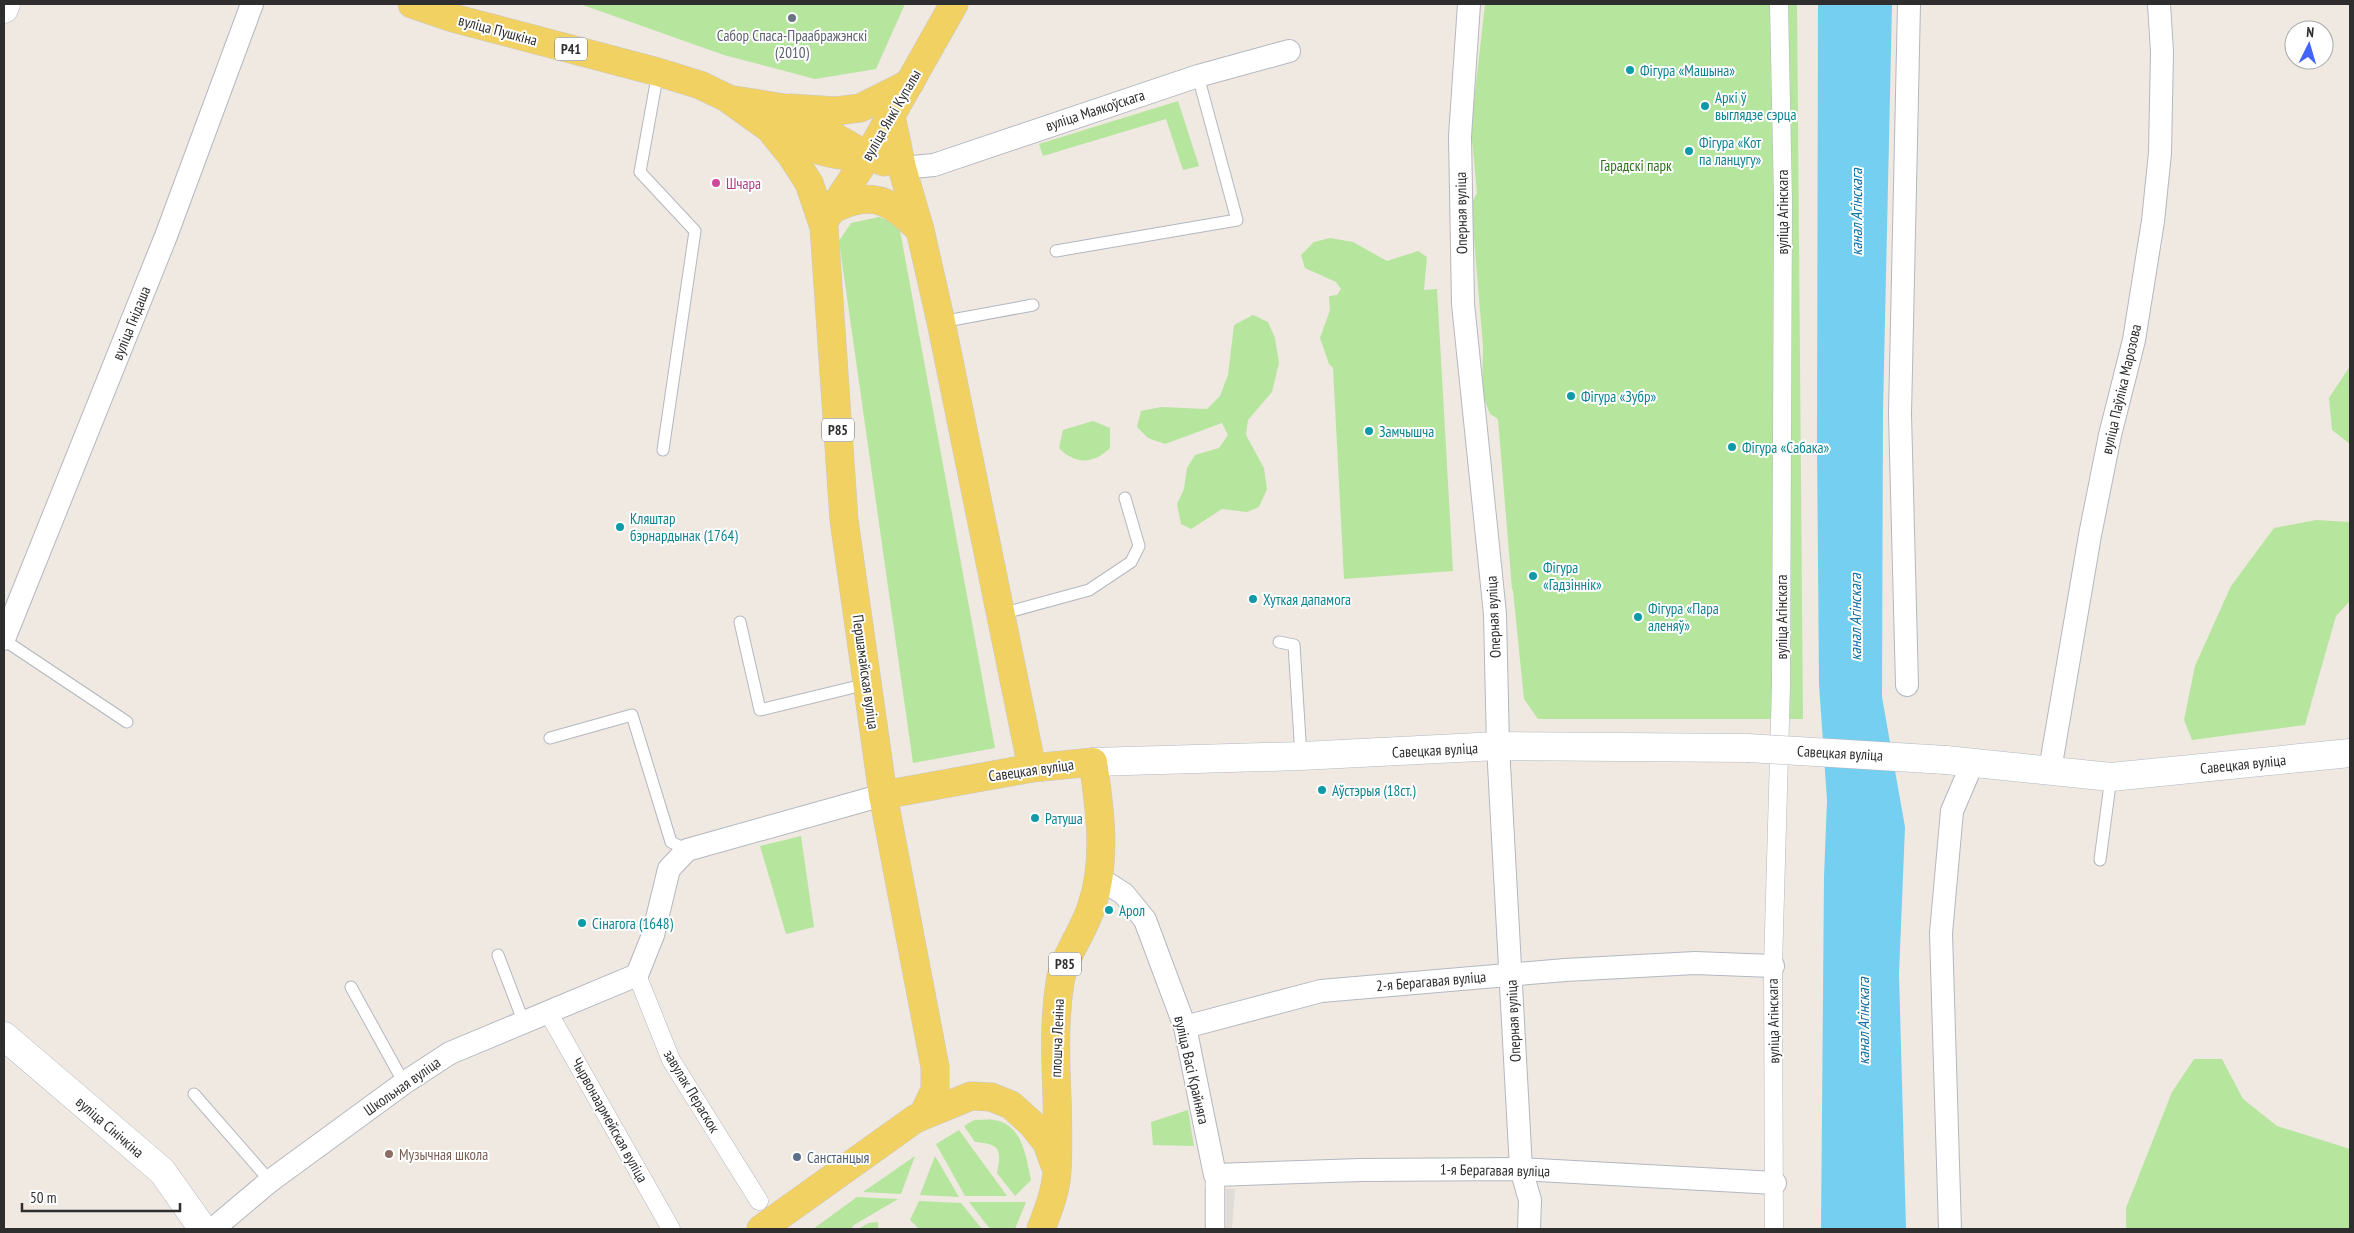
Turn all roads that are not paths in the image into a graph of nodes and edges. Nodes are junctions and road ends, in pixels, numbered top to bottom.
1 (6, 4) edge
2 (252, 4) edge
3 (412, 4) edge
4 (954, 4) edge
5 (1469, 4) edge
6 (1779, 4) edge
7 (1909, 4) edge
8 (2159, 4) edge
9 (4, 9) edge
10 (1289, 51) dead end
11 (658, 72) junction
12 (1198, 76) junction
13 (910, 83) junction
14 (891, 116) junction
15 (777, 118) junction
16 (868, 156) junction
17 (902, 168) junction
18 (828, 216) junction
19 (920, 230) junction
20 (1056, 252) dead end
21 (1033, 305) dead end
22 (941, 322) junction
23 (663, 450) dead end
24 (1125, 498) dead end
25 (1001, 614) junction
26 (740, 622) dead end
27 (4, 639) edge
28 (1279, 642) dead end
29 (867, 684) junction
30 (1907, 685) dead end
31 (127, 722) dead end
32 (550, 738) dead end
33 (1498, 746) junction
34 (2350, 753) edge
35 (1301, 756) junction
36 (1093, 762) junction
37 (1973, 762) junction
38 (1032, 768) junction
39 (2050, 770) junction
40 (2111, 777) junction
41 (883, 795) junction
42 (687, 850) junction
43 (2100, 860) dead end
44 (1099, 878) junction
45 (498, 955) dead end
46 (1773, 966) junction
47 (1511, 974) junction
48 (626, 979) junction
49 (351, 987) dead end
50 (548, 1012) junction
51 (524, 1023) junction
52 (1185, 1027) junction
53 (4, 1036) edge
54 (404, 1083) junction
55 (194, 1094) dead end
56 (923, 1115) junction
57 (1521, 1169) junction
58 (1057, 1172) junction
59 (1215, 1175) junction
60 (270, 1181) junction
61 (1775, 1183) junction
62 (759, 1201) dead end
63 (203, 1229) edge
64 (213, 1229) edge
65 (671, 1229) edge
66 (761, 1229) edge
67 (1041, 1229) edge
68 (1215, 1229) edge
69 (1529, 1229) edge
70 (1774, 1229) edge
71 (1950, 1229) edge

1 - 9 main road
2 - 27 street, вуліца Гнідаша
3 - 11 main road, вуліца Пушкіна / Р41
4 - 13 main road, вуліца Янкі Купалы
5 - 33 street, Оперная вуліца
6 - 46 street, вуліца Агінскага
7 - 30 street
8 - 39 street, вуліца Паўліка Марозова
10 - 12 street, вуліца Маякоўскага
11 - 15 main road, вуліца Пушкіна / Р41
11 - 23 lane
12 - 17 street, вуліца Маякоўскага
12 - 20 lane
13 - 14 main road, вуліца Янкі Купалы
13 - 15 main road
14 - 16 main road, вуліца Янкі Купалы
14 - 17 main road
15 - 16 main road, Р41
15 - 18 main road, вуліца Пушкіна / Р41
16 - 17 main road
16 - 18 main road, вуліца Янкі Купалы
17 - 19 main road
18 - 19 main road
18 - 29 main road, Першамайская вуліца / Р85
19 - 22 main road
21 - 22 lane
22 - 25 main road
24 - 25 lane
25 - 38 main road
26 - 29 lane
27 - 31 lane
28 - 35 lane
29 - 41 main road, Першамайская вуліца / Р85
32 - 42 lane
33 - 35 main road, Савецкая вуліца
33 - 37 main road, Савецкая вуліца, bridge
33 - 47 street, Оперная вуліца
34 - 40 main road, Савецкая вуліца
35 - 36 main road, Савецкая вуліца
36 - 38 main road, Савецкая вуліца
36 - 44 main road, плошча Леніна / Р85
37 - 39 main road, Савецкая вуліца
37 - 71 street
38 - 41 main road, Савецкая вуліца
39 - 40 main road, Савецкая вуліца
40 - 43 lane
41 - 42 street, Савецкая вуліца
41 - 56 main road, Першамайская вуліца / Р85
42 - 48 street
44 - 52 street, вуліца Васі Крайняга
44 - 58 main road, плошча Леніна / Р85
45 - 51 lane
46 - 47 street, 2-я Берагавая вуліца
46 - 61 street, вуліца Агінскага
47 - 52 street, 2-я Берагавая вуліца
47 - 57 street, Оперная вуліца
48 - 50 street, Школьная вуліца
48 - 62 street, завулак Пераскок
49 - 54 lane
50 - 51 street, Школьная вуліца
50 - 65 street, Чырвонаармейская вуліца
51 - 54 street, Школьная вуліца
52 - 59 street, вуліца Васі Крайняга
53 - 63 main road, вуліца Сінічкіна
54 - 60 street, Школьная вуліца
55 - 60 lane
56 - 58 main road, плошча Леніна / Р85
56 - 66 main road, плошча Леніна / Р85
57 - 59 street, 1-я Берагавая вуліца
57 - 61 street, 1-я Берагавая вуліца
57 - 69 street, Оперная вуліца
58 - 67 main road, плошча Леніна / Р85
59 - 68 street, вуліца Васі Крайняга
60 - 64 street, Школьная вуліца
61 - 70 street, вуліца Агінскага

